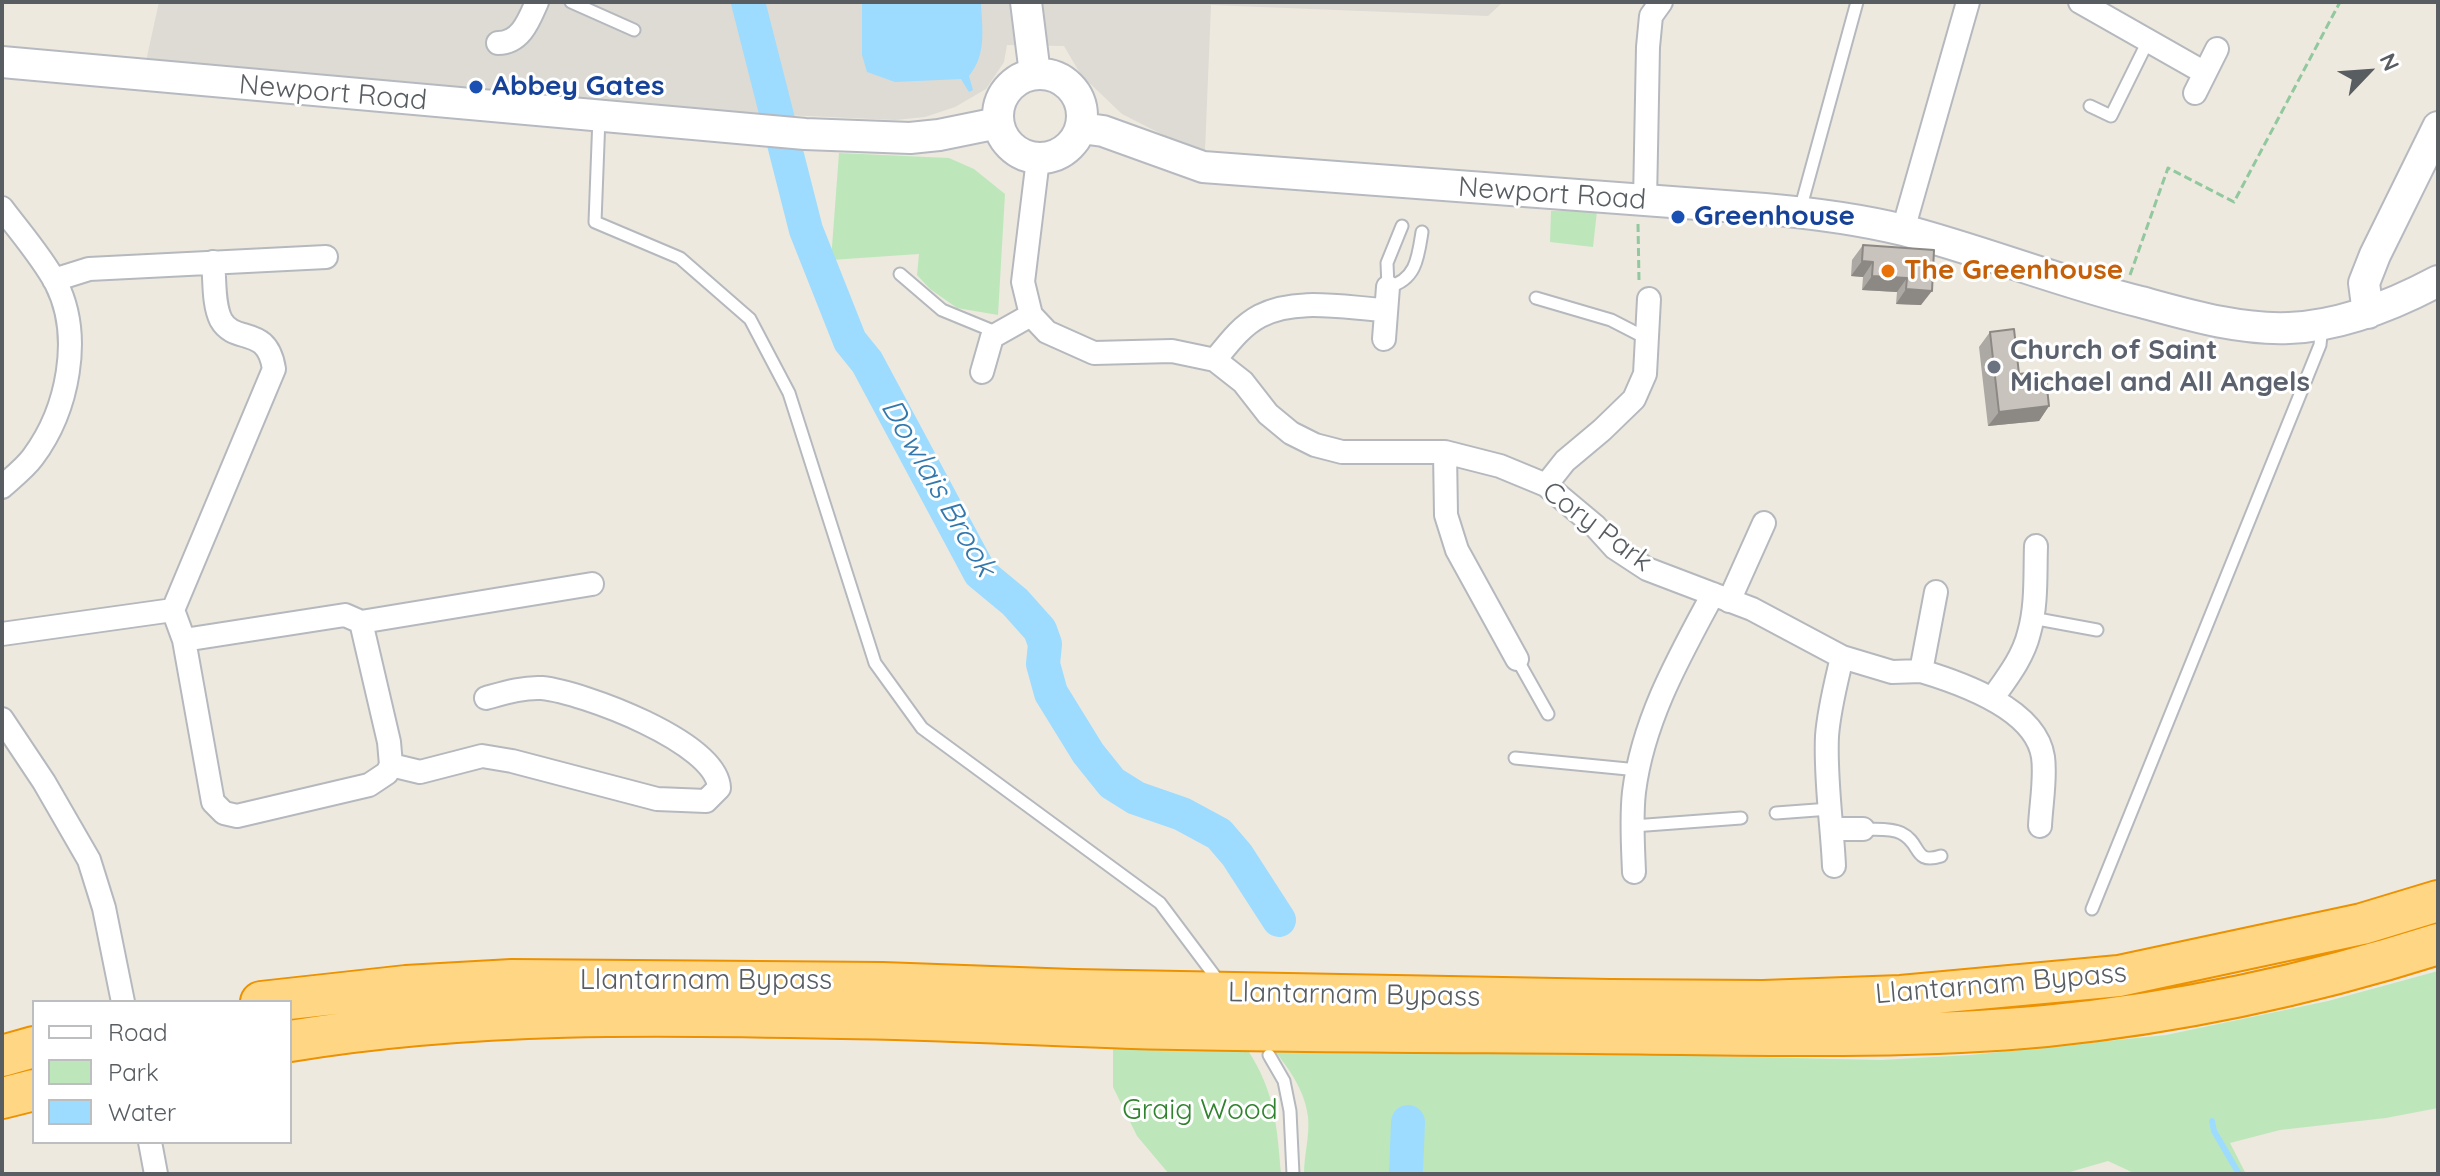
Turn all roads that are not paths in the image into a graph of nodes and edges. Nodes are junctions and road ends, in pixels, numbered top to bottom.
1 (537, 2) edge
2 (571, 2) edge
3 (1026, 2) edge
4 (1661, 2) edge
5 (1857, 2) edge
6 (1968, 2) edge
7 (2080, 2) edge
8 (634, 30) dead end
9 (2148, 41) junction
10 (498, 43) dead end
11 (2217, 49) dead end
12 (2, 62) edge
13 (1035, 74) junction
14 (2090, 106) dead end
15 (599, 116) junction
16 (998, 123) junction
17 (2438, 127) edge
18 (1081, 128) junction
19 (1038, 159) junction
20 (1641, 201) junction
21 (2, 208) edge
22 (1799, 212) junction
23 (1402, 226) dead end
24 (1903, 230) junction
25 (1422, 232) dead end
26 (326, 257) dead end
27 (213, 262) junction
28 (900, 274) dead end
29 (54, 280) junction
30 (2438, 281) edge
31 (1388, 287) junction
32 (1536, 298) dead end
33 (1649, 299) road end
34 (1385, 310) junction
35 (2368, 313) junction
36 (1031, 315) junction
37 (2322, 324) junction
38 (999, 333) junction
39 (1646, 338) junction
40 (1384, 339) dead end
41 (1215, 360) junction
42 (982, 372) dead end
43 (1445, 452) junction
44 (1546, 485) junction
45 (2, 487) edge
46 (1764, 523) dead end
47 (2036, 546) dead end
48 (592, 584) dead end
49 (1936, 592) dead end
50 (1721, 598) junction
51 (173, 610) junction
52 (2032, 618) junction
53 (361, 622) junction
54 (2097, 630) dead end
55 (2, 634) edge
56 (184, 640) junction
57 (1842, 657) junction
58 (1517, 659) joint
59 (1921, 671) junction
60 (486, 698) dead end
61 (1992, 699) junction
62 (1548, 714) dead end
63 (2, 719) edge
64 (1515, 758) dead end
65 (391, 765) junction
66 (1638, 770) junction
67 (1776, 813) dead end
68 (1741, 818) dead end
69 (1831, 819) junction
70 (1633, 826) junction
71 (2040, 826) dead end
72 (1863, 829) joint
73 (1941, 856) dead end
74 (1834, 866) dead end
75 (1634, 872) dead end
76 (2438, 901) edge
77 (2092, 909) dead end
78 (2438, 944) edge
79 (1214, 975) dead end
80 (123, 1000) edge
81 (279, 1000) edge
82 (292, 1041) edge
83 (32, 1048) edge
84 (1269, 1055) dead end
85 (2, 1056) edge
86 (32, 1090) edge
87 (2, 1098) edge
88 (150, 1144) edge
89 (156, 1174) edge
90 (1293, 1174) edge

1 - 10 street
2 - 8 lane
3 - 13 street
4 - 20 street
5 - 22 lane
6 - 24 street
7 - 9 street
9 - 11 street
9 - 14 lane
12 - 15 street, Newport Road
13 - 16 street
13 - 18 street
15 - 16 street, Newport Road
15 - 79 lane
16 - 19 street
17 - 35 street
18 - 19 street
18 - 20 street, Newport Road
19 - 36 street
20 - 22 street, Newport Road
21 - 29 street
22 - 24 street, Newport Road
23 - 31 lane
24 - 37 street, Newport Road
25 - 31 lane
26 - 27 street
27 - 29 street
27 - 51 street
28 - 38 lane
29 - 45 street
30 - 35 street, Newport Road
31 - 34 street
32 - 39 lane
33 - 39 street
34 - 40 street
34 - 41 street
35 - 37 street, Newport Road
36 - 38 street
36 - 41 street, Cory Park
37 - 77 lane
38 - 42 street
39 - 44 street
41 - 43 street, Cory Park
43 - 44 street, Cory Park
43 - 58 street
44 - 50 street, Cory Park
46 - 50 street
47 - 52 street
48 - 53 street
49 - 59 street
50 - 57 street, Cory Park
50 - 66 street
51 - 55 street
51 - 56 street
52 - 54 lane
52 - 61 street
53 - 56 street
53 - 65 street
56 - 65 street
57 - 59 street, Cory Park
57 - 69 street
58 - 62 lane
59 - 61 street, Cory Park
60 - 65 street
61 - 71 street, Cory Park
63 - 80 street
64 - 66 lane
66 - 70 street
67 - 69 lane
68 - 70 lane
69 - 72 street
69 - 74 street
70 - 75 street
72 - 73 lane
76 - 81 highway, Llantarnam Bypass
78 - 82 highway, Llantarnam Bypass
83 - 85 highway
84 - 90 lane
86 - 87 highway
88 - 89 street

